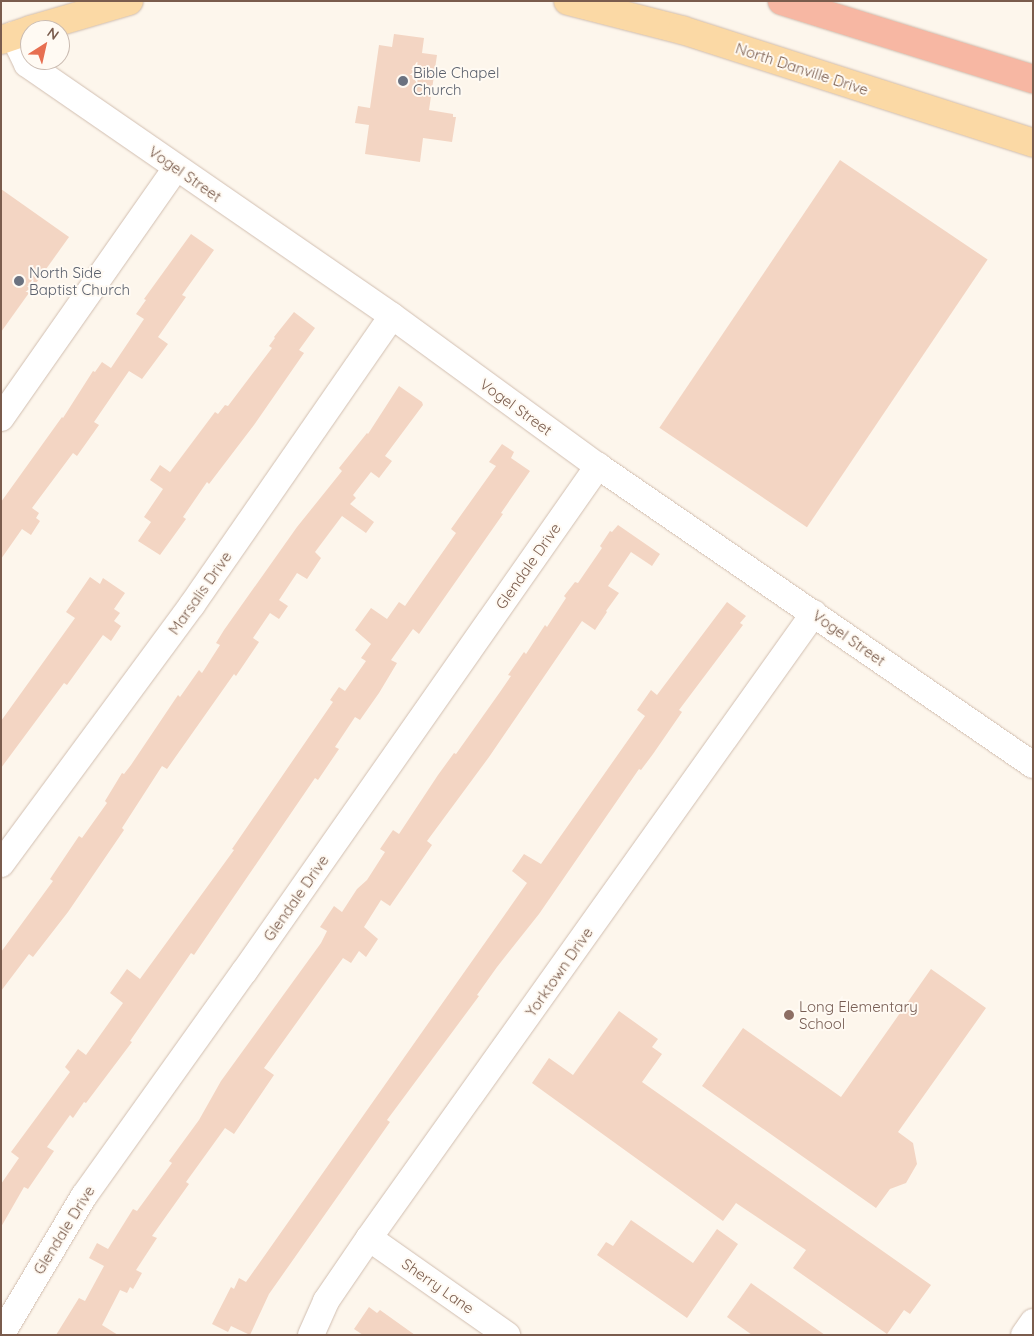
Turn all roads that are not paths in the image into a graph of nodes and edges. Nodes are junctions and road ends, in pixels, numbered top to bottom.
1 (129, 1) edge
2 (568, 1) edge
3 (782, 1) edge
4 (19, 34) edge
5 (1033, 79) edge
6 (1033, 143) edge
7 (176, 168) junction
8 (392, 316) junction
9 (1, 418) edge
10 (598, 466) junction
11 (814, 614) junction
12 (1033, 765) edge
13 (1, 864) edge
14 (369, 1238) junction
15 (1033, 1322) edge
16 (1, 1334) edge
17 (311, 1335) edge
18 (507, 1335) edge
19 (1024, 1335) edge

1 - 4 main road
2 - 6 main road, North Danville Drive
3 - 5 highway
4 - 7 street, Vogel Street
7 - 8 street, Vogel Street
7 - 9 street
8 - 10 street, Vogel Street
8 - 13 street, Marsalis Drive
10 - 11 street, Vogel Street
10 - 16 street, Glendale Drive
11 - 12 street, Vogel Street
11 - 14 street, Yorktown Drive
14 - 17 street, Yorktown Drive
14 - 18 street, Sherry Lane
15 - 19 street

